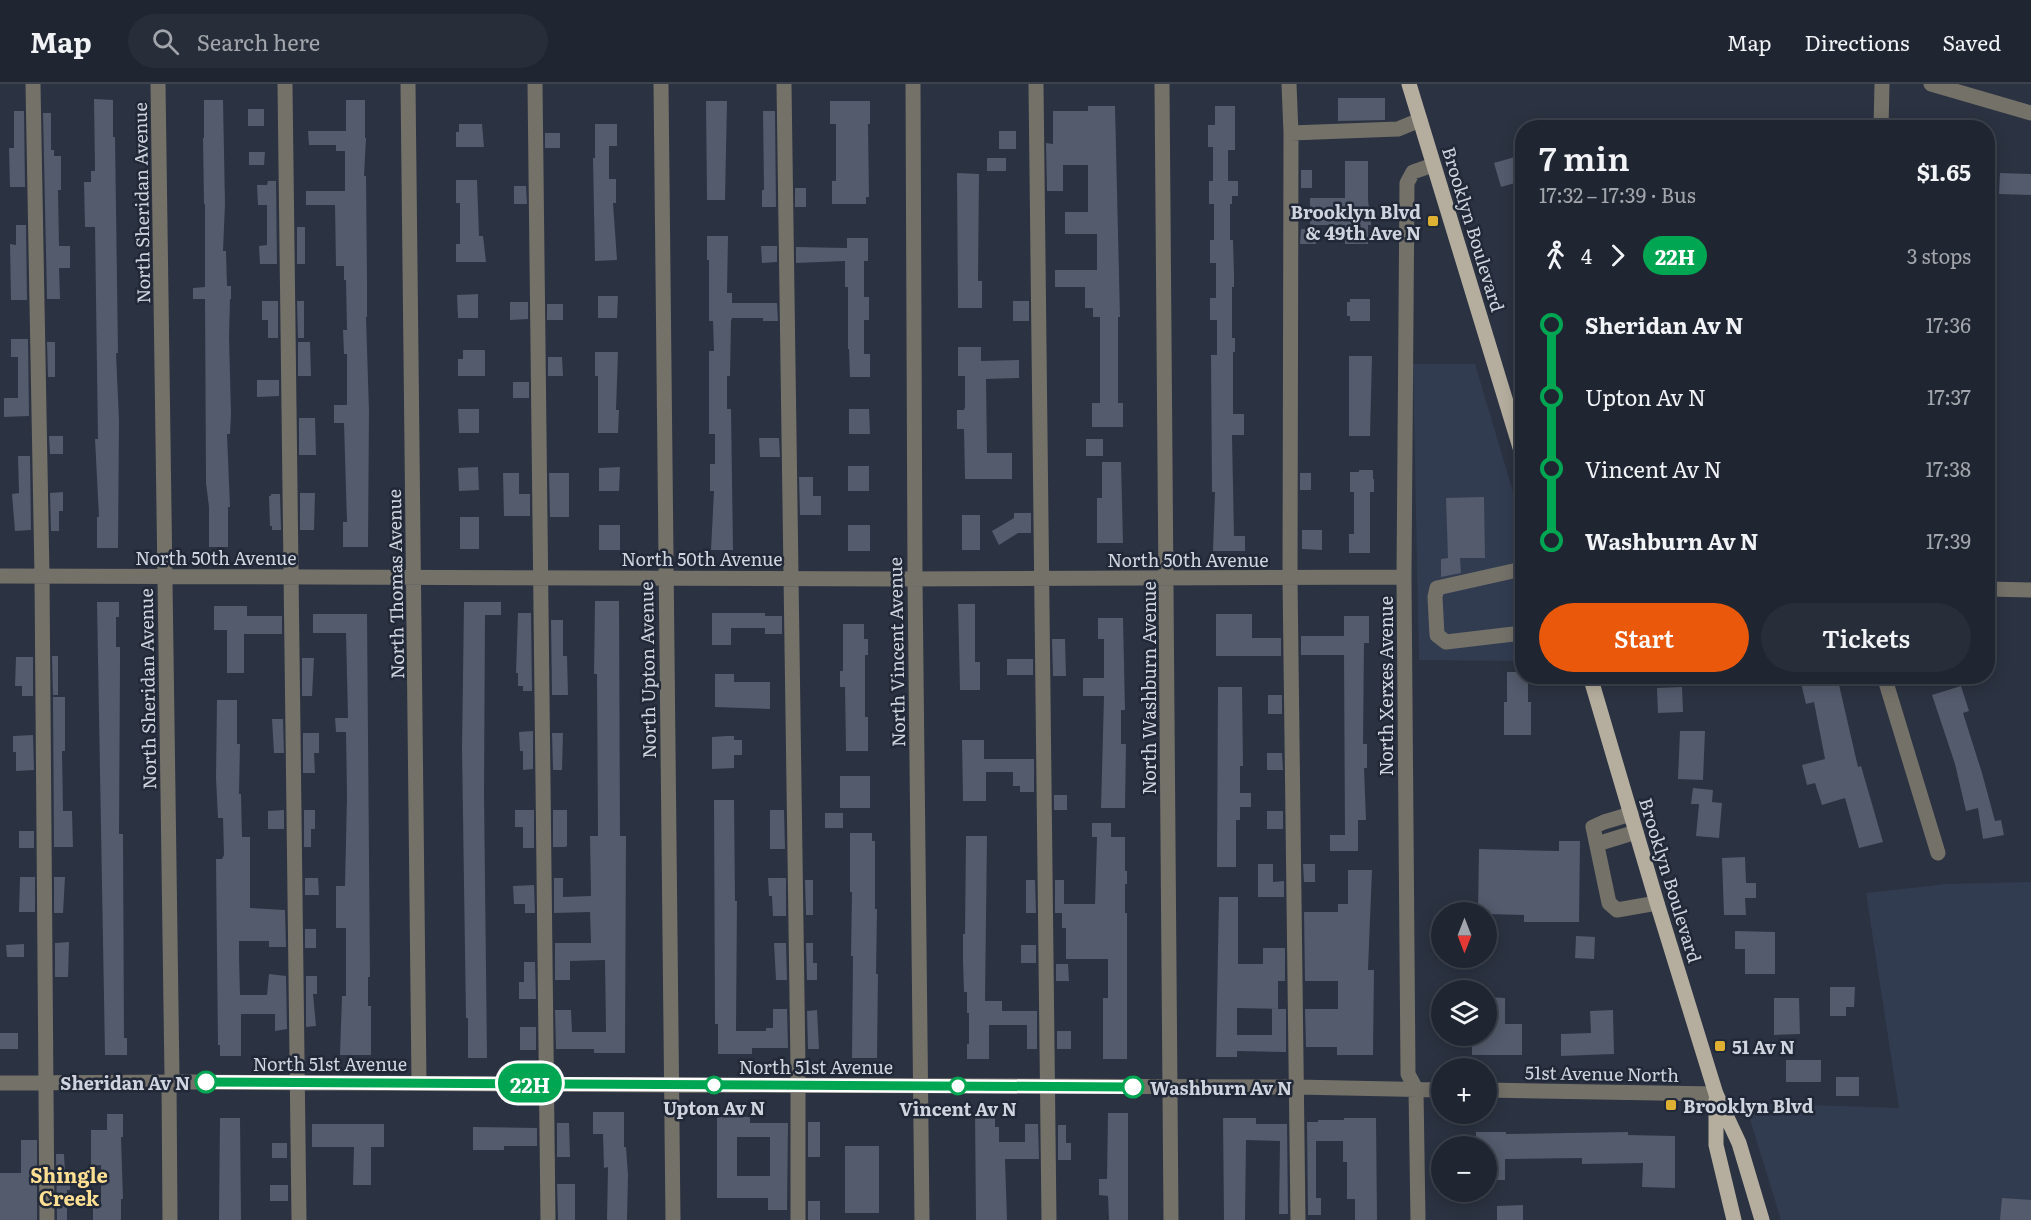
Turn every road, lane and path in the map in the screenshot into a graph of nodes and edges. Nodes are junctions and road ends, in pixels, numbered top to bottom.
1 (33, 84) edge
2 (158, 84) edge
3 (285, 84) edge
4 (408, 84) edge
5 (535, 84) edge
6 (661, 84) edge
7 (784, 84) edge
8 (913, 84) edge
9 (1036, 84) edge
10 (1162, 84) edge
11 (1289, 84) edge
12 (1409, 84) edge
13 (1882, 84) edge
14 (1931, 84) edge
15 (2031, 113) edge
16 (1420, 120) junction
17 (1881, 120) edge
18 (1291, 133) junction
19 (1433, 165) junction
20 (1515, 431) edge
21 (1515, 571) edge
22 (0, 576) edge
23 (42, 576) junction
24 (165, 576) junction
25 (292, 577) junction
26 (414, 577) junction
27 (666, 577) junction
28 (1404, 577) junction
29 (540, 578) junction
30 (791, 578) junction
31 (1042, 578) junction
32 (1166, 578) junction
33 (1290, 578) junction
34 (915, 579) junction
35 (1995, 589) edge
36 (2031, 590) edge
37 (1515, 634) edge
38 (1592, 684) edge
39 (1886, 684) edge
40 (1631, 814) junction
41 (1636, 832) junction
42 (1597, 844) junction
43 (1938, 853) dead end
44 (1657, 903) junction
45 (46, 1082) junction
46 (169, 1082) junction
47 (0, 1083) edge
48 (298, 1083) junction
49 (419, 1083) junction
50 (547, 1083) junction
51 (672, 1085) junction
52 (798, 1085) junction
53 (921, 1086) junction
54 (1047, 1086) junction
55 (1169, 1087) junction
56 (1296, 1087) junction
57 (1416, 1089) junction
58 (1431, 1090) edge
59 (1497, 1090) edge
60 (1716, 1094) junction
61 (47, 1220) edge
62 (170, 1220) edge
63 (299, 1220) edge
64 (548, 1220) edge
65 (673, 1220) edge
66 (798, 1220) edge
67 (922, 1220) edge
68 (1049, 1220) edge
69 (1171, 1220) edge
70 (1298, 1220) edge
71 (1418, 1220) edge
72 (1734, 1220) edge
73 (1762, 1220) edge

1 - 23 street
2 - 24 street, North Sheridan Avenue
3 - 25 street
4 - 26 street, North Thomas Avenue
5 - 29 street
6 - 27 street, North Upton Avenue
7 - 30 street
8 - 34 street, North Vincent Avenue
9 - 31 street
10 - 32 street, North Washburn Avenue
11 - 18 street
12 - 16 main road, Brooklyn Boulevard
13 - 17 street
14 - 15 street
16 - 18 street
16 - 19 main road, Brooklyn Boulevard
18 - 33 street
19 - 20 main road, Brooklyn Boulevard
19 - 28 street, North Xerxes Avenue
21 - 37 street
22 - 23 street, North 50th Avenue
23 - 24 street, North 50th Avenue
23 - 45 street
24 - 25 street, North 50th Avenue
24 - 46 street, North Sheridan Avenue
25 - 26 street, North 50th Avenue
25 - 48 street
26 - 29 street, North 50th Avenue
26 - 49 street, North Thomas Avenue
27 - 29 street, North 50th Avenue
27 - 30 street, North 50th Avenue
27 - 51 street, North Upton Avenue
28 - 33 street, North 50th Avenue
28 - 57 street, North Xerxes Avenue
29 - 50 street
30 - 34 street, North 50th Avenue
30 - 52 street
31 - 32 street, North 50th Avenue
31 - 34 street, North 50th Avenue
31 - 54 street
32 - 33 street, North 50th Avenue
32 - 55 street, North Washburn Avenue
33 - 56 street
34 - 53 street, North Vincent Avenue
35 - 36 street
38 - 40 main road, Brooklyn Boulevard
39 - 43 street
40 - 41 main road, Brooklyn Boulevard
40 - 42 street
41 - 42 street
41 - 44 main road, Brooklyn Boulevard
42 - 44 street
44 - 60 main road, Brooklyn Boulevard
45 - 46 street, North 51st Avenue
45 - 47 street, North 51st Avenue
45 - 61 street
46 - 48 street, North 51st Avenue
46 - 62 street, North Sheridan Avenue
48 - 49 street, North 51st Avenue
48 - 63 street
49 - 50 street, North 51st Avenue
50 - 51 street, North 51st Avenue
50 - 64 street
51 - 52 street, North 51st Avenue
51 - 65 street, North Upton Avenue
52 - 53 street, North 51st Avenue
52 - 66 street
53 - 54 street, North 51st Avenue
53 - 67 street, North Vincent Avenue
54 - 55 street, North 51st Avenue
54 - 68 street
55 - 56 street, North 51st Avenue
55 - 69 street, North Washburn Avenue
56 - 57 street, North 51st Avenue
56 - 70 street
57 - 58 street
57 - 71 street, North Xerxes Avenue
59 - 60 street, 51st Avenue North
60 - 72 main road, Brooklyn Boulevard
60 - 73 main road, Brooklyn Boulevard

